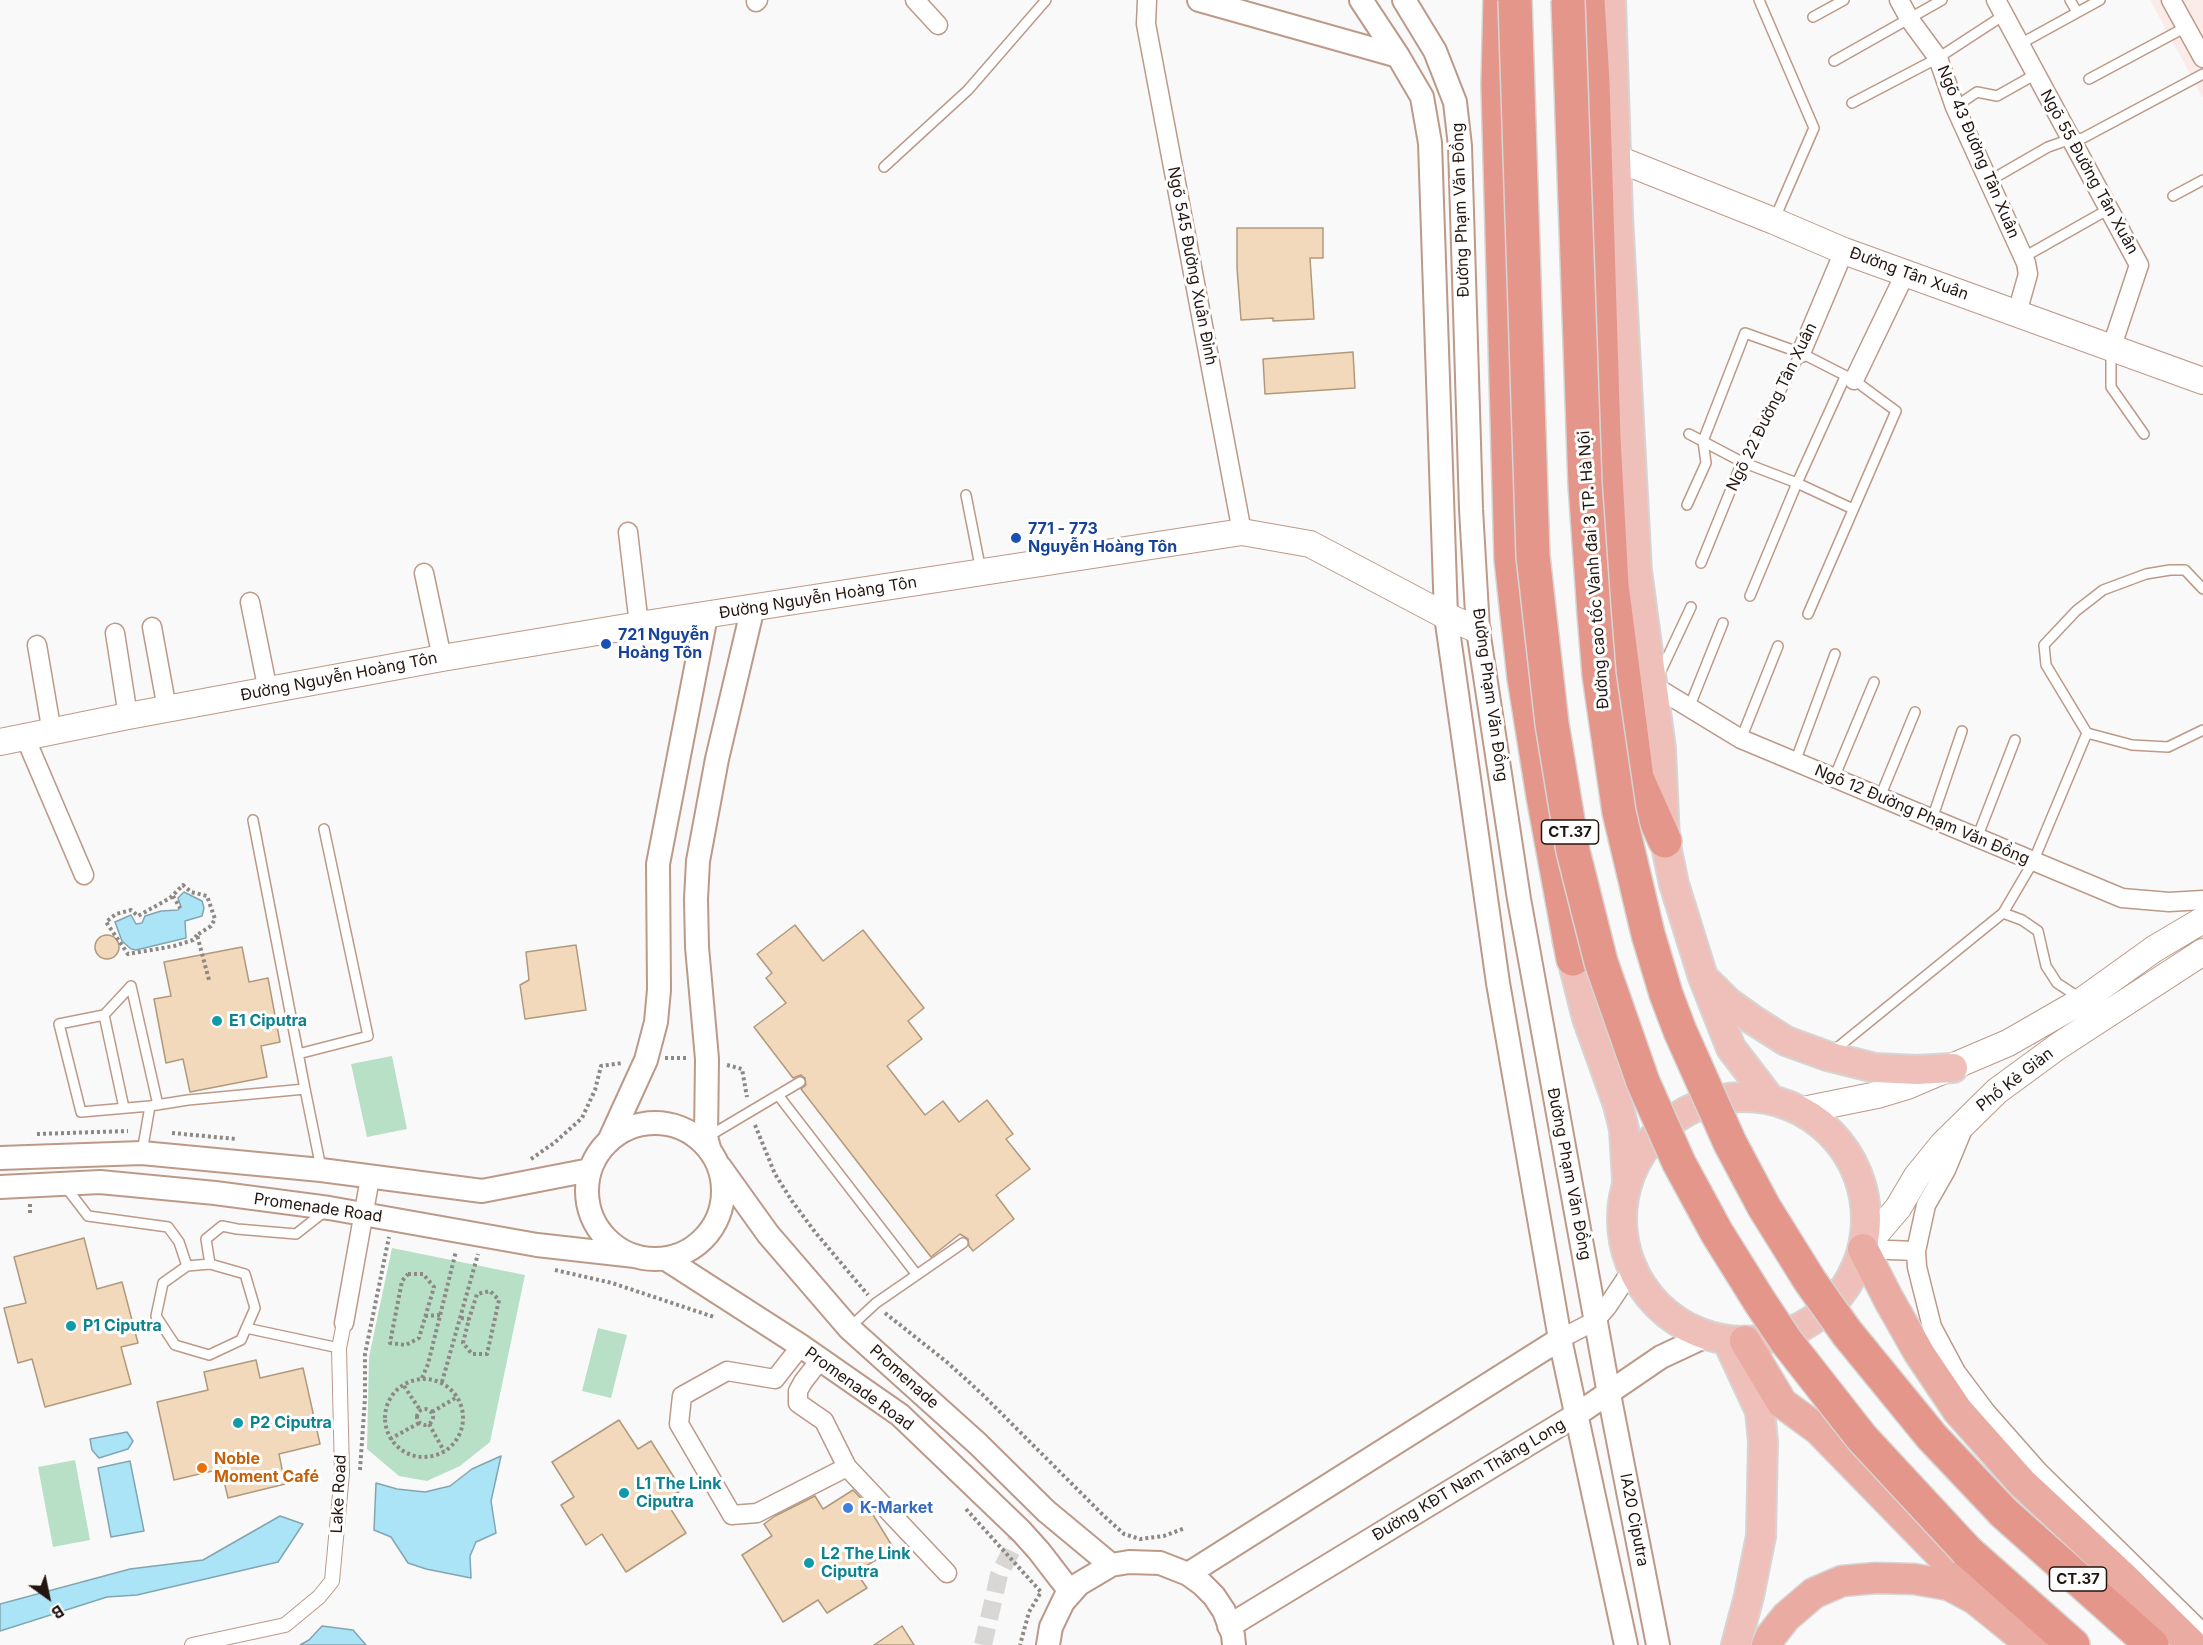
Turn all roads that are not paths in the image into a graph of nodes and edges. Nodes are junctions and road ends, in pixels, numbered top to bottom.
1 (915, 0) edge
2 (1046, 0) edge
3 (1147, 0) edge
4 (1200, 0) edge
5 (1361, 0) edge
6 (1404, 0) edge
7 (1487, 0) edge
8 (1500, 0) edge
9 (1514, 0) edge
10 (1568, 0) edge
11 (1579, 0) edge
12 (1588, 0) edge
13 (1611, 0) edge
14 (1759, 0) edge
15 (1844, 0) edge
16 (1899, 0) edge
17 (1942, 0) edge
18 (2070, 0) edge
19 (2100, 0) edge
20 (2171, 0) edge
21 (2000, 8) edge
22 (2077, 12) junction
23 (1813, 18) dead end
24 (1910, 20) junction
25 (938, 25) dead end
26 (2186, 27) junction
27 (2020, 44) junction
28 (1398, 56) junction
29 (1938, 58) junction
30 (2203, 58) edge
31 (1834, 61) dead end
32 (2036, 74) junction
33 (2203, 74) edge
34 (2089, 79) dead end
35 (1852, 103) dead end
36 (1955, 107) junction
37 (2071, 139) junction
38 (1618, 159) junction
39 (884, 167) dead end
40 (2203, 180) edge
41 (1989, 181) junction
42 (2173, 196) dead end
43 (2109, 209) junction
44 (1774, 221) junction
45 (1844, 251) junction
46 (2024, 257) junction
47 (1905, 274) junction
48 (2017, 313) junction
49 (2111, 349) junction
50 (1802, 353) junction
51 (1850, 379) junction
52 (2203, 381) edge
53 (1689, 434) dead end
54 (2144, 434) dead end
55 (1703, 441) junction
56 (1742, 462) junction
57 (1797, 483) junction
58 (966, 495) dead end
59 (1687, 505) dead end
60 (1853, 509) junction
61 (628, 532) dead end
62 (1242, 532) junction
63 (1701, 562) dead end
64 (424, 573) dead end
65 (982, 573) junction
66 (2203, 589) edge
67 (1750, 596) dead end
68 (250, 602) dead end
69 (753, 607) junction
70 (1691, 607) dead end
71 (1808, 614) dead end
72 (706, 616) junction
73 (1446, 616) junction
74 (1723, 623) dead end
75 (639, 625) junction
76 (152, 627) dead end
77 (1478, 630) junction
78 (115, 633) dead end
79 (37, 645) dead end
80 (1778, 646) dead end
81 (1834, 654) dead end
82 (442, 658) junction
83 (1874, 682) dead end
84 (1654, 686) junction
85 (268, 691) junction
86 (1689, 708) junction
87 (167, 709) junction
88 (1915, 711) dead end
89 (128, 716) junction
90 (2203, 730) edge
91 (1962, 731) dead end
92 (52, 733) junction
93 (2087, 733) junction
94 (25, 737) junction
95 (1740, 739) junction
96 (2015, 740) dead end
97 (0, 742) edge
98 (1795, 762) junction
99 (1834, 778) junction
100 (1880, 797) junction
101 (1932, 819) junction
102 (253, 820) dead end
103 (324, 829) dead end
104 (1977, 838) junction
105 (1665, 841) junction
106 (2033, 862) junction
107 (84, 875) dead end
108 (2203, 900) edge
109 (2003, 913) junction
110 (2200, 937) edge
111 (1573, 959) junction
112 (1703, 977) junction
113 (2083, 1000) junction
114 (104, 1015) junction
115 (298, 1054) junction
116 (1827, 1056) junction
117 (1953, 1068) junction
118 (800, 1082) dead end
119 (305, 1089) junction
120 (778, 1095) junction
121 (1770, 1099) junction
122 (154, 1106) junction
123 (124, 1108) junction
124 (1803, 1110) junction
125 (1966, 1119) junction
126 (609, 1141) junction
127 (711, 1151) junction
128 (142, 1154) junction
129 (0, 1158) edge
130 (321, 1170) junction
131 (590, 1170) junction
132 (370, 1178) junction
133 (1627, 1180) junction
134 (63, 1184) junction
135 (0, 1187) edge
136 (329, 1208) junction
137 (364, 1213) junction
138 (963, 1243) dead end
139 (1863, 1249) junction
140 (1916, 1251) junction
141 (635, 1256) junction
142 (666, 1259) junction
143 (210, 1264) junction
144 (187, 1266) junction
145 (1631, 1271) junction
146 (917, 1275) junction
147 (1595, 1321) junction
148 (344, 1323) joint
149 (849, 1328) junction
150 (246, 1329) junction
151 (1727, 1338) junction
152 (1560, 1339) junction
153 (801, 1346) junction
154 (339, 1347) junction
155 (820, 1360) junction
156 (1609, 1394) junction
157 (1576, 1415) junction
158 (847, 1467) junction
159 (1112, 1565) junction
160 (947, 1573) dead end
161 (1188, 1574) junction
162 (1063, 1602) junction
163 (2203, 1633) edge
164 (1232, 1635) edge
165 (2023, 1637) edge
166 (192, 1645) edge
167 (1048, 1645) edge
168 (1626, 1645) edge
169 (1658, 1645) edge
170 (1736, 1645) edge
171 (1767, 1645) edge
172 (2073, 1645) edge
173 (2152, 1645) edge
174 (2192, 1645) edge

1 - 25 street
2 - 39 lane
3 - 62 street, Ngõ 545 Đường Xuân Đỉnh
4 - 28 street
5 - 28 street, Đường Phạm Văn Đồng
6 - 77 street, Đường Phạm Văn Đồng
7 - 111 main road, Đường Phạm Văn Đồng
8 - 111 highway
9 - 111 main road, Đường Phạm Văn Đồng
9 - 172 highway, CT.37, bridge
10 - 173 highway, Đường cao tốc Vành đai 3 TP. Hà Nội / CT.37, bridge
11 - 105 main road
12 - 105 highway
13 - 38 main road
14 - 44 lane
15 - 23 lane
16 - 24 street, Ngõ 43 Đường Tân Xuân
17 - 24 lane
18 - 22 lane
19 - 22 lane
20 - 26 street
21 - 27 street, Ngõ 55 Đường Tân Xuân
21 - 29 lane
22 - 27 lane
24 - 29 street, Ngõ 43 Đường Tân Xuân
24 - 31 lane
26 - 30 street
26 - 34 lane
27 - 32 street, Ngõ 55 Đường Tân Xuân
28 - 73 street, Đường Phạm Văn Đồng
29 - 35 lane
29 - 36 street, Ngõ 43 Đường Tân Xuân
32 - 36 lane
32 - 37 street, Ngõ 55 Đường Tân Xuân
33 - 37 lane
36 - 41 street, Ngõ 43 Đường Tân Xuân
37 - 41 lane
37 - 43 street, Ngõ 55 Đường Tân Xuân
38 - 44 main road, Đường Tân Xuân
38 - 84 main road
40 - 42 lane
41 - 46 street, Ngõ 43 Đường Tân Xuân
43 - 46 lane
43 - 49 street, Ngõ 55 Đường Tân Xuân
44 - 45 main road, Đường Tân Xuân
45 - 47 main road, Đường Tân Xuân
45 - 50 street, Ngõ 22 Đường Tân Xuân
46 - 48 street, Ngõ 43 Đường Tân Xuân
47 - 48 main road, Đường Tân Xuân
47 - 51 street
48 - 49 main road, Đường Tân Xuân
49 - 52 main road, Đường Tân Xuân
49 - 54 lane
50 - 51 lane
50 - 55 lane
50 - 56 lane, Ngõ 22 Đường Tân Xuân
51 - 57 lane
51 - 60 lane
53 - 55 lane
55 - 56 lane
55 - 59 lane
56 - 57 lane
56 - 63 lane, Ngõ 22 Đường Tân Xuân
57 - 60 lane
57 - 67 lane
58 - 65 lane
60 - 71 lane
61 - 75 street
62 - 65 main road, Đường Nguyễn Hoàng Tôn
62 - 73 main road, Đường Nguyễn Hoàng Tôn
64 - 82 street
65 - 69 main road, Đường Nguyễn Hoàng Tôn
66 - 93 lane
68 - 85 street
69 - 72 main road, Đường Nguyễn Hoàng Tôn
69 - 127 street
70 - 84 lane
72 - 75 main road, Đường Nguyễn Hoàng Tôn
72 - 126 street
73 - 77 main road, Đường Nguyễn Hoàng Tôn
73 - 152 street, Đường Phạm Văn Đồng
74 - 86 lane
75 - 82 main road, Đường Nguyễn Hoàng Tôn
76 - 87 street
77 - 147 street, Đường Phạm Văn Đồng
78 - 89 street
79 - 92 street
80 - 95 lane
81 - 98 lane
82 - 85 main road, Đường Nguyễn Hoàng Tôn
83 - 99 lane
84 - 86 street, Ngõ 12 Đường Phạm Văn Đồng
84 - 105 main road
85 - 87 main road, Đường Nguyễn Hoàng Tôn
86 - 95 street, Ngõ 12 Đường Phạm Văn Đồng
87 - 89 main road, Đường Nguyễn Hoàng Tôn
88 - 100 lane
89 - 92 main road, Đường Nguyễn Hoàng Tôn
90 - 93 lane
91 - 101 lane
92 - 94 main road, Đường Nguyễn Hoàng Tôn
93 - 106 lane
94 - 97 main road, Đường Nguyễn Hoàng Tôn
94 - 107 street
95 - 98 street, Ngõ 12 Đường Phạm Văn Đồng
96 - 104 lane
98 - 99 street, Ngõ 12 Đường Phạm Văn Đồng
99 - 100 street, Ngõ 12 Đường Phạm Văn Đồng
100 - 101 street, Ngõ 12 Đường Phạm Văn Đồng
101 - 104 street, Ngõ 12 Đường Phạm Văn Đồng
102 - 115 lane
103 - 115 lane
104 - 106 street, Ngõ 12 Đường Phạm Văn Đồng
105 - 112 main road
106 - 108 street, Ngõ 12 Đường Phạm Văn Đồng
106 - 109 lane
109 - 113 lane
109 - 116 lane
110 - 113 main road, Phố Kẻ Giàn
110 - 125 main road, Phố Kẻ Giàn
111 - 133 main road, Đường Phạm Văn Đồng
112 - 116 main road
112 - 121 main road
113 - 117 main road, Phố Kẻ Giàn
114 - 122 lane
114 - 123 lane
114 - 123 lane
115 - 119 lane
116 - 117 main road
117 - 124 main road, Phố Kẻ Giàn
118 - 120 lane
119 - 122 lane
119 - 130 lane
120 - 127 lane
120 - 146 lane
121 - 124 main road
121 - 133 main road
122 - 123 lane
122 - 128 lane
124 - 139 main road
125 - 139 main road, Phố Kẻ Giàn
125 - 140 street
126 - 127 street
126 - 131 street
127 - 142 street
127 - 149 street, Promenade
128 - 129 street
128 - 130 street
130 - 132 street
131 - 132 street
131 - 141 street
132 - 137 street, Lake Road
133 - 145 main road
134 - 135 street, Promenade Road
134 - 136 street, Promenade Road
134 - 144 lane
136 - 137 street, Promenade Road
136 - 143 lane
137 - 141 street, Promenade Road
137 - 148 street, Lake Road
138 - 146 lane
139 - 140 street
139 - 151 main road
139 - 174 highway
140 - 163 street
141 - 142 street
142 - 153 street, Promenade Road
143 - 144 lane
143 - 150 lane
144 - 150 lane
145 - 147 street
145 - 151 main road
146 - 149 lane
147 - 152 street
147 - 156 street, Đường Phạm Văn Đồng
148 - 154 street, Lake Road
149 - 159 street, Promenade
150 - 154 lane
151 - 156 street, Đường KĐT Nam Thăng Long
151 - 165 highway
151 - 170 main road
152 - 157 street, Đường Phạm Văn Đồng
152 - 161 street
153 - 155 street, Promenade Road
153 - 158 street
154 - 166 street, Lake Road
155 - 158 street
155 - 162 street, Promenade Road
156 - 157 street, Đường KĐT Nam Thăng Long
156 - 169 street, IA20 Ciputra
157 - 164 street, Đường KĐT Nam Thăng Long
157 - 168 street, IA20 Ciputra
158 - 160 street
159 - 161 street
159 - 162 street
161 - 164 street
162 - 167 street
165 - 171 highway

